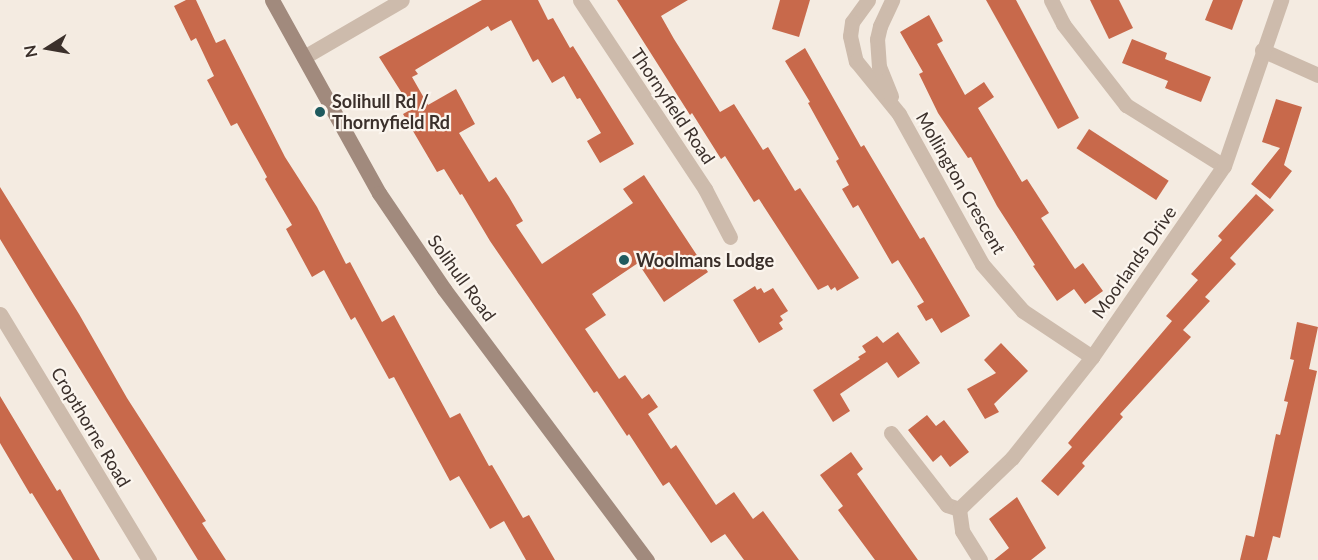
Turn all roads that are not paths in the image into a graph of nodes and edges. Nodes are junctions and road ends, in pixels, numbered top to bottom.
1 (272, 0) edge
2 (402, 0) edge
3 (580, 0) edge
4 (868, 0) edge
5 (892, 0) edge
6 (1050, 0) edge
7 (1281, 0) edge
8 (1262, 50) junction
9 (304, 57) junction
10 (1318, 75) edge
11 (899, 114) junction
12 (1224, 166) junction
13 (730, 237) dead end
14 (0, 314) edge
15 (1092, 357) junction
16 (891, 433) dead end
17 (959, 509) junction
18 (149, 560) edge
19 (647, 560) edge
20 (980, 560) edge

1 - 9 street, Solihull Road
2 - 9 street
3 - 13 street, Thornyfield Road
4 - 11 street, Mollington Crescent
5 - 11 street
6 - 12 street
7 - 8 street, Moorlands Drive
8 - 10 street
8 - 12 street, Moorlands Drive
9 - 19 street, Solihull Road
11 - 15 street, Mollington Crescent
12 - 15 street, Moorlands Drive
14 - 18 street, Cropthorne Road
15 - 17 street, Moorlands Drive
16 - 17 street
17 - 20 street

